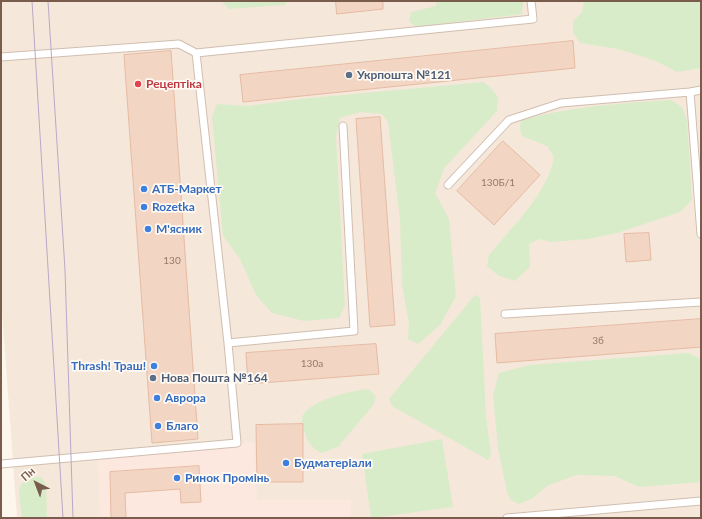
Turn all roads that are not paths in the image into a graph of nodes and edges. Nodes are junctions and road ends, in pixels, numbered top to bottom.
1 (531, 1) edge
2 (196, 53) junction
3 (1, 57) edge
4 (701, 90) edge
5 (690, 92) junction
6 (343, 126) dead end
7 (448, 185) dead end
8 (701, 234) edge
9 (701, 302) edge
10 (505, 314) dead end
11 (228, 343) junction
12 (1, 464) edge
13 (701, 501) edge
14 (507, 518) edge

1 - 2 lane
2 - 3 lane
2 - 11 lane
4 - 5 lane
5 - 7 lane
5 - 8 lane
6 - 11 lane
9 - 10 lane
11 - 12 lane
13 - 14 lane

